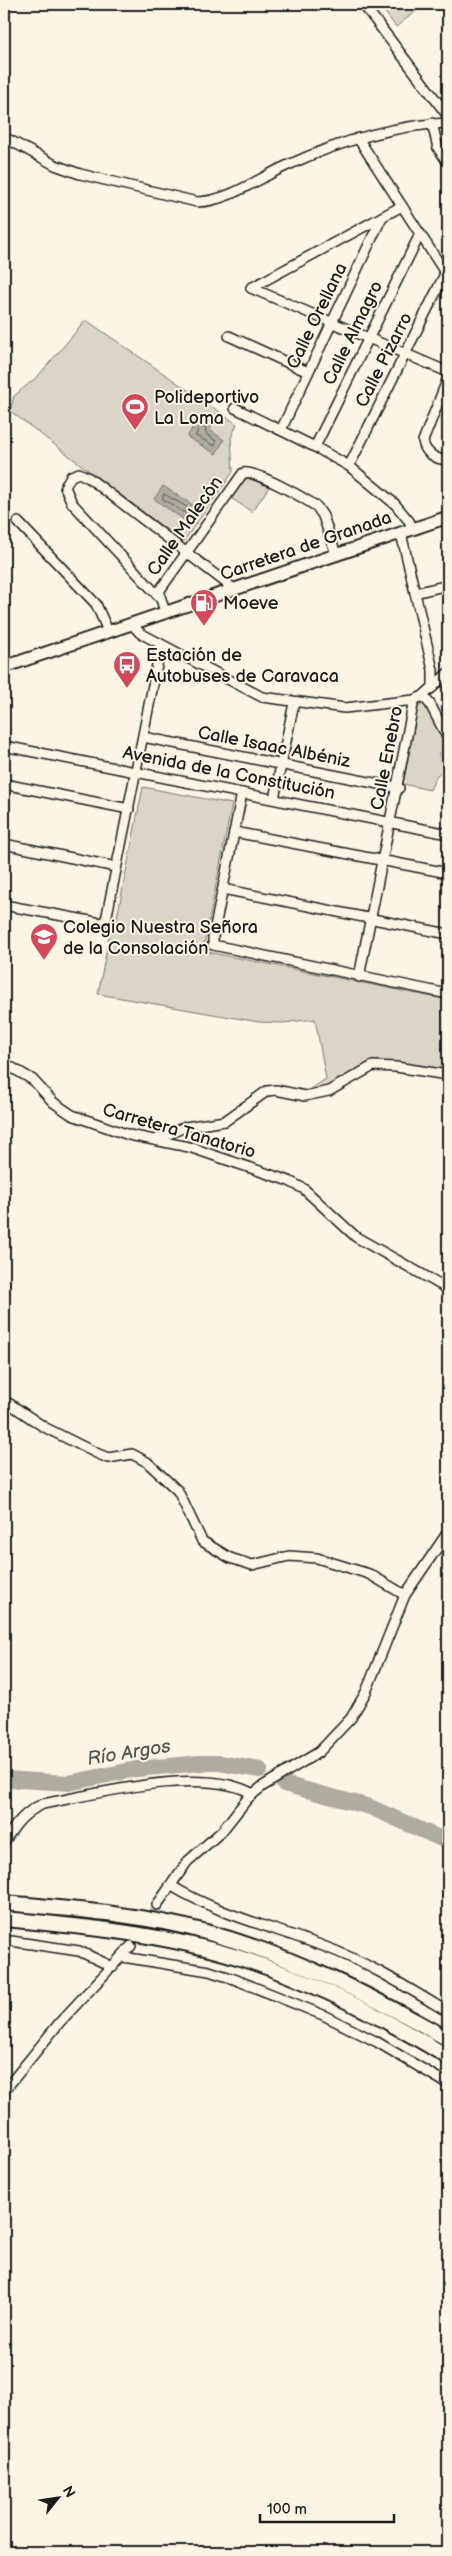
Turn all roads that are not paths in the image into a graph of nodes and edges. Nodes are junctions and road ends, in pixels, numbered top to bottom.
1 (363, 4) edge
2 (448, 116) edge
3 (432, 123) junction
4 (448, 123) edge
5 (4, 137) edge
6 (358, 138) junction
7 (448, 163) edge
8 (402, 206) junction
9 (382, 217) junction
10 (420, 234) junction
11 (447, 272) edge
12 (332, 323) junction
13 (229, 336) dead end
14 (369, 338) junction
15 (406, 354) junction
16 (308, 372) junction
17 (448, 372) edge
18 (448, 378) edge
19 (235, 408) dead end
20 (281, 430) junction
21 (315, 447) junction
22 (448, 460) edge
23 (349, 466) junction
24 (448, 517) edge
25 (18, 522) dead end
26 (413, 529) junction
27 (401, 533) junction
28 (186, 552) junction
29 (336, 554) junction
30 (448, 585) edge
31 (151, 588) junction
32 (161, 588) junction
33 (234, 589) junction
34 (415, 593) junction
35 (160, 599) junction
36 (165, 612) junction
37 (131, 623) junction
38 (108, 631) junction
39 (162, 645) junction
40 (4, 666) edge
41 (448, 673) edge
42 (433, 687) junction
43 (418, 698) junction
44 (294, 703) junction
45 (143, 737) junction
46 (448, 739) edge
47 (4, 746) edge
48 (281, 765) junction
49 (137, 770) junction
50 (4, 784) edge
51 (398, 788) junction
52 (242, 793) junction
53 (274, 799) junction
54 (129, 809) junction
55 (391, 822) junction
56 (234, 832) junction
57 (448, 834) edge
58 (4, 844) edge
59 (383, 860) junction
60 (116, 868) junction
61 (448, 873) edge
62 (224, 889) junction
63 (4, 905) edge
64 (371, 918) junction
65 (448, 934) edge
66 (359, 977) junction
67 (448, 994) edge
68 (4, 1063) edge
69 (448, 1075) edge
70 (158, 1139) junction
71 (448, 1289) edge
72 (4, 1400) edge
73 (448, 1532) edge
74 (404, 1595) junction
75 (253, 1794) junction
76 (4, 1842) edge
77 (170, 1885) junction
78 (4, 1903) edge
79 (157, 1905) tunnel mouth
80 (4, 1919) edge
81 (4, 1940) edge
82 (131, 1946) tunnel mouth
83 (123, 1957) junction
84 (113, 1967) junction
85 (448, 2012) edge
86 (448, 2039) edge
87 (448, 2057) edge
88 (448, 2084) edge
89 (4, 2091) edge

1 - 2 street
3 - 4 street
3 - 6 street
3 - 7 street
5 - 6 street
6 - 8 street
8 - 9 street
8 - 10 street
9 - 12 street, Calle Orellana
9 - 12 street
10 - 11 street
10 - 14 street, Calle Almagro
11 - 15 street, Calle Pizarro
12 - 14 street
12 - 16 street, Calle Orellana
13 - 16 street
14 - 15 street
14 - 21 street, Calle Almagro
15 - 17 street
15 - 23 street, Calle Pizarro
16 - 20 street, Calle Orellana
18 - 22 street
19 - 20 street
20 - 21 street
21 - 23 street
23 - 26 street
24 - 26 main road, Carretera de Granada
25 - 38 street
26 - 27 main road, Carretera de Granada
27 - 29 main road, Carretera de Granada
27 - 34 street
28 - 29 street, Calle Malecón
28 - 31 street
28 - 32 street, Calle Malecón
28 - 33 street
29 - 33 main road, Carretera de Granada
30 - 34 street
31 - 32 street
31 - 35 street
32 - 35 street, Calle Malecón
33 - 36 main road, Carretera de Granada
34 - 42 street
35 - 36 street, Calle Malecón
36 - 37 main road, Carretera de Granada
37 - 38 main road, Carretera de Granada
37 - 39 street
38 - 40 main road, Carretera de Granada
39 - 44 street
39 - 45 street
41 - 42 street
42 - 43 street
43 - 44 street
43 - 46 street
43 - 51 street, Calle Enebro
44 - 48 street
45 - 48 street, Calle Isaac Albéniz
45 - 49 street
47 - 49 street, Avenida de la Constitución
48 - 51 street, Calle Isaac Albéniz
48 - 53 street
49 - 52 street, Avenida de la Constitución
49 - 54 street
50 - 54 street
51 - 55 street, Calle Enebro
52 - 53 street, Avenida de la Constitución
52 - 56 street
53 - 55 street, Avenida de la Constitución
54 - 60 street
55 - 57 street, Avenida de la Constitución
55 - 59 street, Calle Enebro
56 - 59 street
56 - 62 street
58 - 60 street
59 - 61 street
59 - 64 street, Calle Enebro
60 - 63 street
62 - 64 street
62 - 66 street
64 - 65 street
64 - 66 street, Calle Enebro
66 - 67 street
68 - 70 street, Carretera Tanatorio
69 - 70 street
70 - 71 street, Carretera Tanatorio
72 - 74 street
73 - 74 street
74 - 75 street
75 - 76 street
75 - 77 street
77 - 79 street
77 - 85 street
78 - 86 highway
80 - 87 highway
81 - 84 street
82 - 83 street
83 - 84 street
83 - 88 street
84 - 89 street

